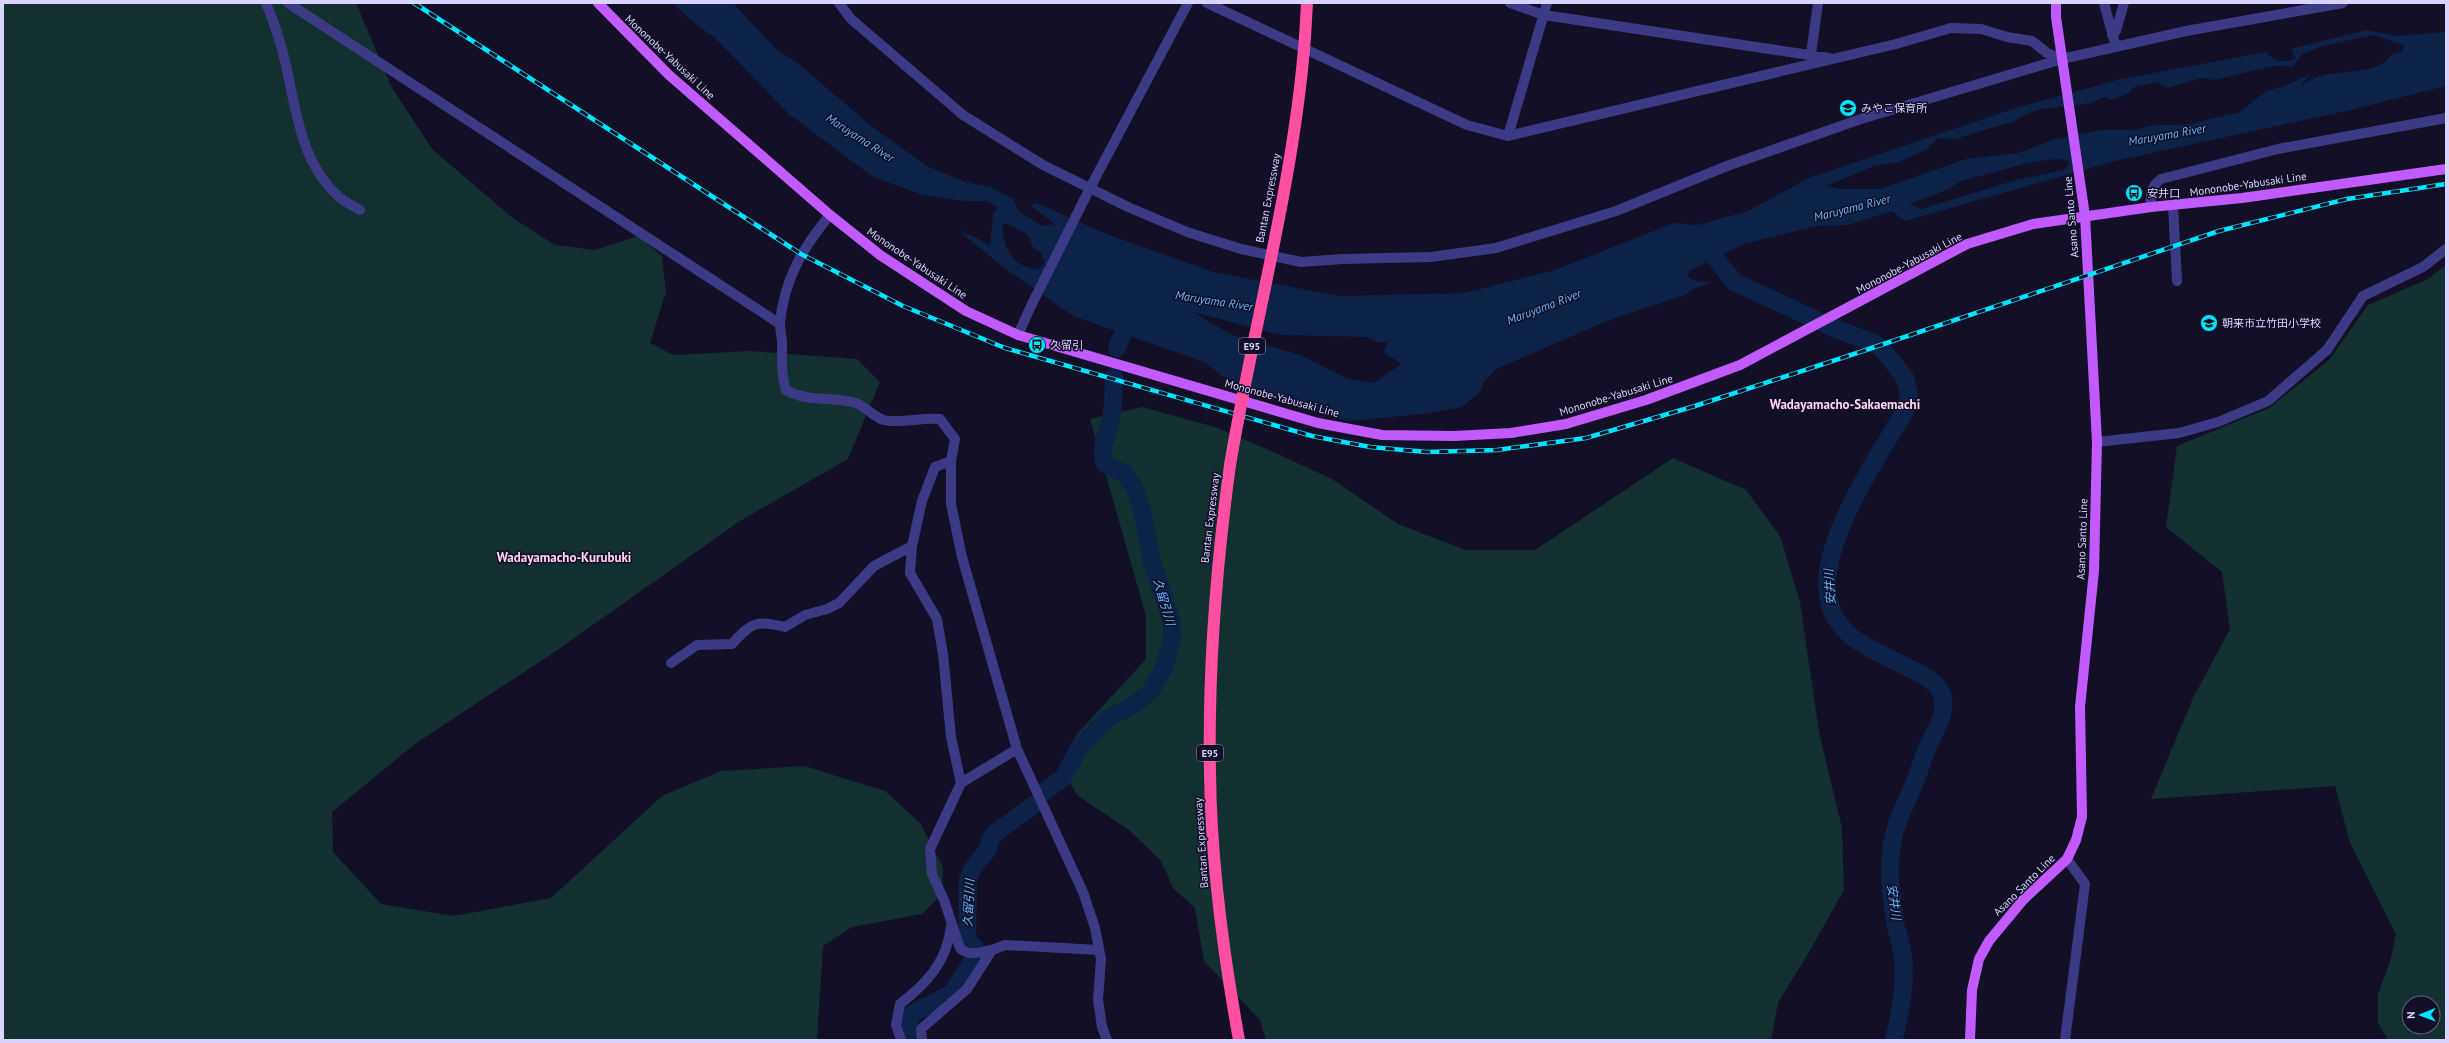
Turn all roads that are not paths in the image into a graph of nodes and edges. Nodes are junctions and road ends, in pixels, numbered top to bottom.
1 (266, 3) edge
2 (288, 3) edge
3 (598, 3) edge
4 (839, 3) edge
5 (1188, 3) edge
6 (1207, 3) edge
7 (1307, 3) edge
8 (1510, 3) edge
9 (1548, 3) edge
10 (1818, 3) edge
11 (2056, 3) edge
12 (2104, 3) edge
13 (2124, 3) edge
14 (2343, 3) edge
15 (1544, 15) junction
16 (2112, 35) junction
17 (2116, 47) junction
18 (1811, 54) junction
19 (1833, 58) junction
20 (2063, 64) junction
21 (2446, 118) edge
22 (1508, 136) junction
23 (2446, 169) edge
24 (1088, 192) junction
25 (2173, 206) junction
26 (2151, 207) junction
27 (360, 210) dead end
28 (830, 215) junction
29 (2085, 216) junction
30 (2446, 249) edge
31 (2177, 281) dead end
32 (780, 324) junction
33 (1018, 336) junction
34 (2097, 442) junction
35 (951, 461) junction
36 (912, 546) junction
37 (671, 663) dead end
38 (1017, 749) junction
39 (961, 783) junction
40 (2067, 859) junction
41 (951, 922) junction
42 (987, 950) junction
43 (1099, 950) junction
44 (901, 1040) edge
45 (922, 1040) edge
46 (1107, 1040) edge
47 (1238, 1040) edge
48 (1970, 1040) edge
49 (2065, 1040) edge

1 - 27 street
2 - 32 street
3 - 28 main road, Mononobe-Yabusaki Line
4 - 24 street
5 - 24 street
6 - 22 street
7 - 47 highway, Bantan Expressway / E95, bridge
8 - 15 street
9 - 15 street
10 - 18 street
11 - 20 main road, Asano Santo Line
12 - 16 street
13 - 16 street
14 - 17 street
15 - 18 street
15 - 22 street
16 - 17 street
17 - 20 street
18 - 19 street
19 - 20 street
19 - 22 street
20 - 24 street
20 - 29 main road, Asano Santo Line
21 - 26 street
23 - 25 main road, Mononobe-Yabusaki Line
24 - 33 street
25 - 26 main road, Mononobe-Yabusaki Line
25 - 31 street
26 - 29 main road, Mononobe-Yabusaki Line
28 - 32 street
28 - 33 main road, Mononobe-Yabusaki Line
29 - 33 main road, Mononobe-Yabusaki Line
29 - 34 main road, Asano Santo Line
30 - 34 street
32 - 35 street
34 - 40 main road, Asano Santo Line
35 - 36 street
35 - 38 street
36 - 37 street
36 - 39 street
38 - 39 street
38 - 43 street
39 - 41 street
40 - 48 main road, Asano Santo Line
40 - 49 street
41 - 42 street
41 - 44 street
42 - 43 street
42 - 45 street
43 - 46 street

